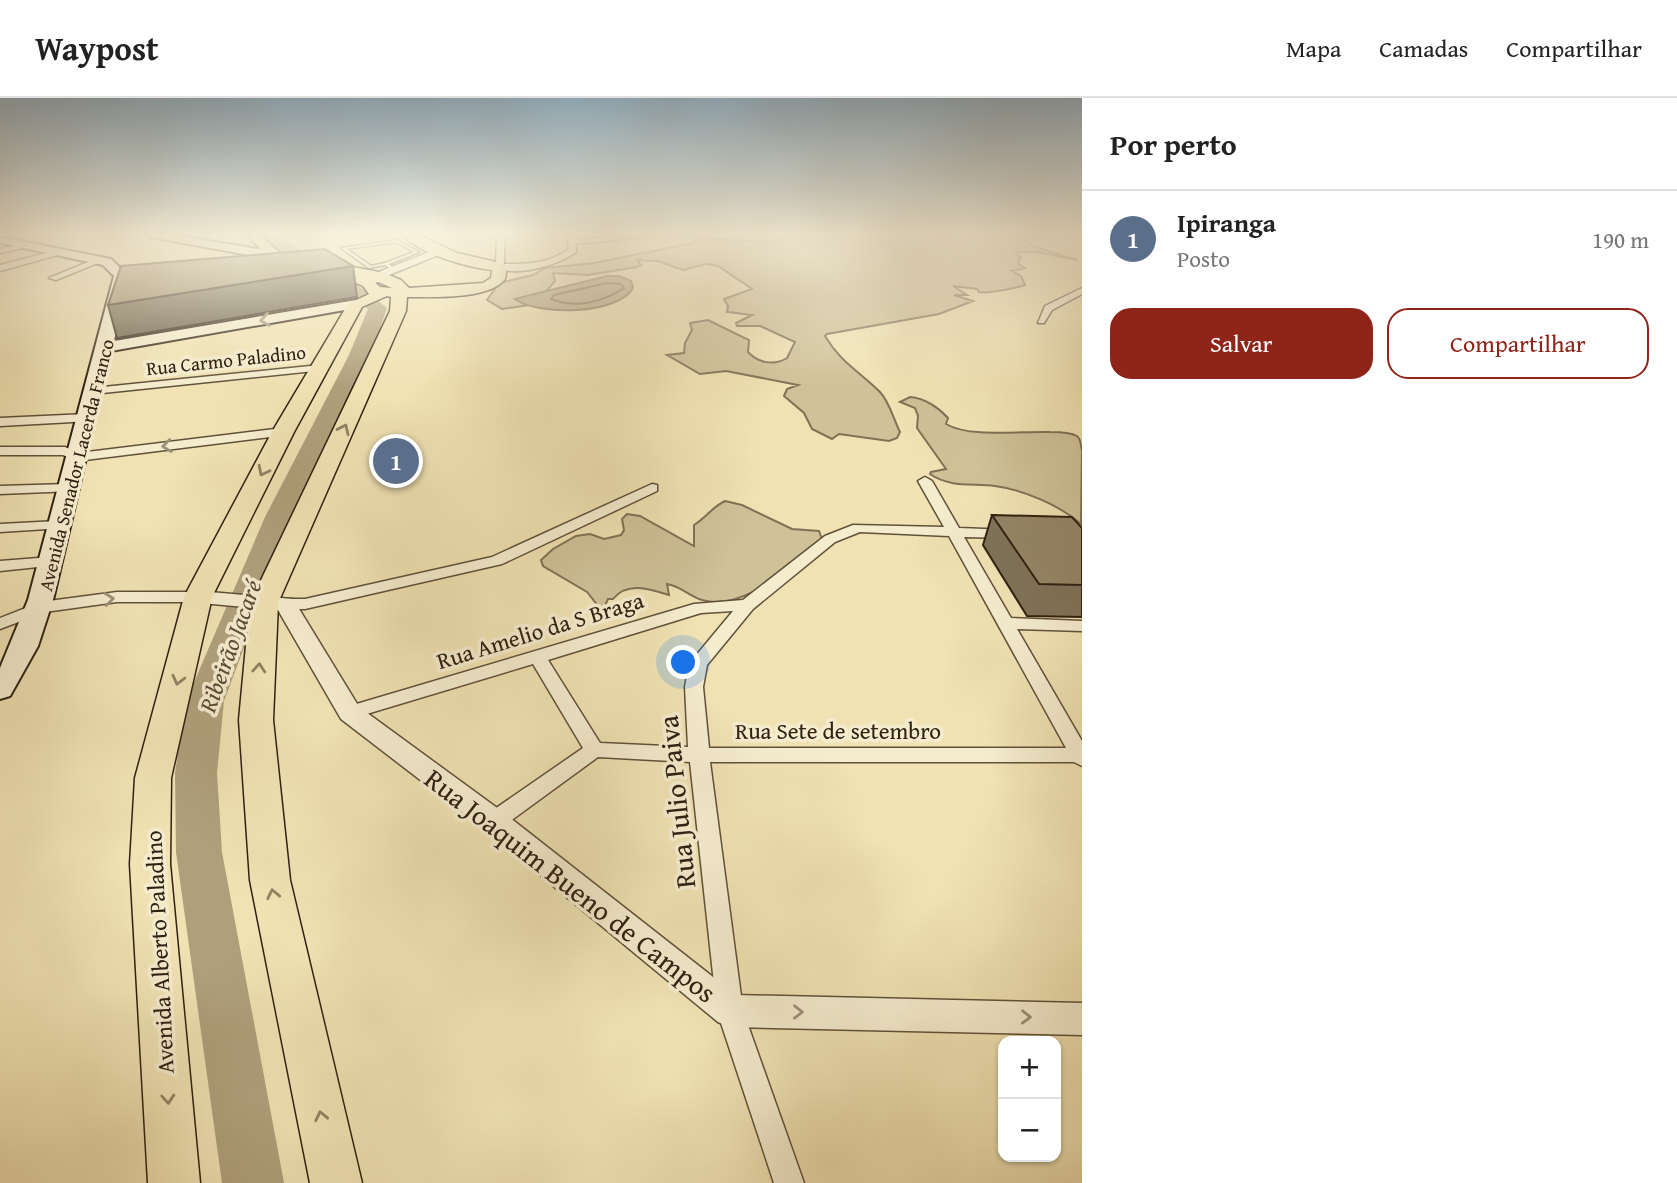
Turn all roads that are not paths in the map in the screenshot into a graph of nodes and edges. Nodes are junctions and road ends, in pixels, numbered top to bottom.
1 (119, 285) edge
2 (374, 285) junction
3 (489, 285) edge
4 (1082, 291) edge
5 (409, 293) junction
6 (1041, 321) dead end
7 (107, 346) junction
8 (320, 368) junction
9 (93, 391) junction
10 (87, 418) junction
11 (0, 422) edge
12 (283, 432) junction
13 (0, 452) edge
14 (77, 457) junction
15 (925, 481) dead end
16 (68, 488) junction
17 (652, 488) dead end
18 (0, 490) edge
19 (58, 525) junction
20 (0, 528) edge
21 (954, 532) junction
22 (1031, 534) edge
23 (51, 562) junction
24 (0, 566) edge
25 (203, 598) junction
26 (268, 603) junction
27 (747, 605) junction
28 (41, 607) junction
29 (1005, 623) junction
30 (0, 624) edge
31 (1082, 626) edge
32 (536, 655) junction
33 (6, 669) edge
34 (350, 713) junction
35 (594, 750) junction
36 (699, 755) junction
37 (1081, 756) edge
38 (494, 821) junction
39 (730, 1011) junction
40 (1082, 1019) edge
41 (174, 1183) edge
42 (336, 1183) edge
43 (789, 1183) edge

1 - 7 main road, Avenida Senador Lacerda Franco
2 - 5 main road
2 -> 7 main road
2 - 8 main road, Avenida Alberto Paladino
3 - 5 main road
4 - 6 street
26 -> 5 main road
7 - 9 main road, Avenida Senador Lacerda Franco
8 - 9 street, Rua Carmo Paladino
8 - 12 main road, Avenida Alberto Paladino
9 - 10 main road, Avenida Senador Lacerda Franco
10 - 11 street
10 - 14 main road, Avenida Senador Lacerda Franco
12 -> 14 street
12 -> 25 main road, Avenida Alberto Paladino
13 - 14 street
14 - 16 main road, Avenida Senador Lacerda Franco
15 - 21 street
16 - 18 street
16 - 19 main road, Avenida Senador Lacerda Franco
17 - 26 street
19 - 20 street
19 - 23 main road, Avenida Senador Lacerda Franco
21 - 22 street, Rua Julio Paiva
21 - 27 street, Rua Julio Paiva
21 - 29 street
23 - 24 street
23 - 28 main road, Avenida Senador Lacerda Franco
25 - 26 street
28 -> 25 street
25 -> 41 main road, Avenida Alberto Paladino
26 - 34 street, Rua Joaquim Bueno de Campos
42 -> 26 main road
27 - 32 street, Rua Amelio da S Braga
27 - 36 street, Rua Julio Paiva
28 - 30 street
28 - 33 main road, Avenida Senador Lacerda Franco
29 - 31 street
29 - 37 street
32 - 34 street, Rua Amelio da S Braga
32 - 35 street
34 - 38 street, Rua Joaquim Bueno de Campos
35 - 36 street, Rua Sete de setembro
35 - 38 street
36 - 37 street, Rua Sete de setembro
36 - 39 street, Rua Julio Paiva
38 - 39 street, Rua Joaquim Bueno de Campos
39 -> 40 street, Rua Joaquim Bueno de Campos
39 - 43 street, Rua Julio Paiva

